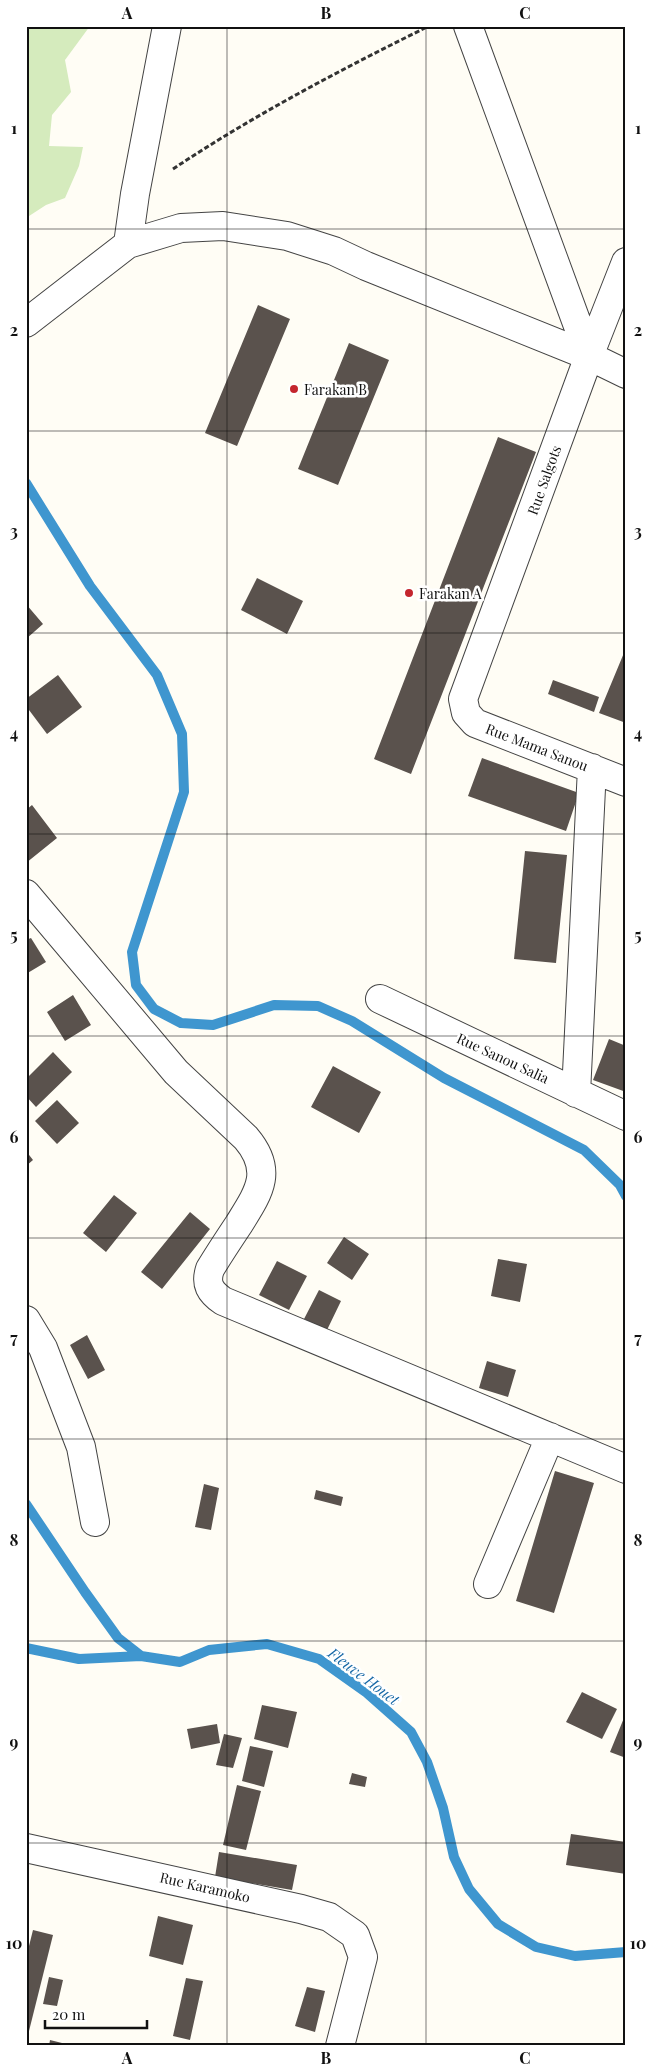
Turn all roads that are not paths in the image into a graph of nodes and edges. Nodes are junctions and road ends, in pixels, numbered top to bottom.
1 (167, 26) edge
2 (468, 26) edge
3 (128, 244) junction
4 (626, 262) edge
5 (26, 323) edge
6 (589, 356) junction
7 (626, 374) edge
8 (463, 699) joint
9 (592, 768) junction
10 (626, 782) edge
11 (26, 894) edge
12 (380, 999) dead end
13 (576, 1093) junction
14 (626, 1116) edge
15 (26, 1320) edge
16 (550, 1437) junction
17 (626, 1469) edge
18 (95, 1522) dead end
19 (488, 1584) dead end
20 (26, 1848) edge
21 (340, 2046) edge

1 - 3 street
2 - 6 street
3 - 5 street
3 - 6 street
4 - 6 street, Rue Salgots
6 - 7 street
6 - 8 street, Rue Salgots
8 - 9 street, Rue Mama Sanou
9 - 10 street, Rue Mama Sanou
9 - 13 street
11 - 16 street
12 - 13 street, Rue Sanou Salia
13 - 14 street, Rue Sanou Salia
15 - 18 street
16 - 17 street
16 - 19 street
20 - 21 street, Rue Karamoko

